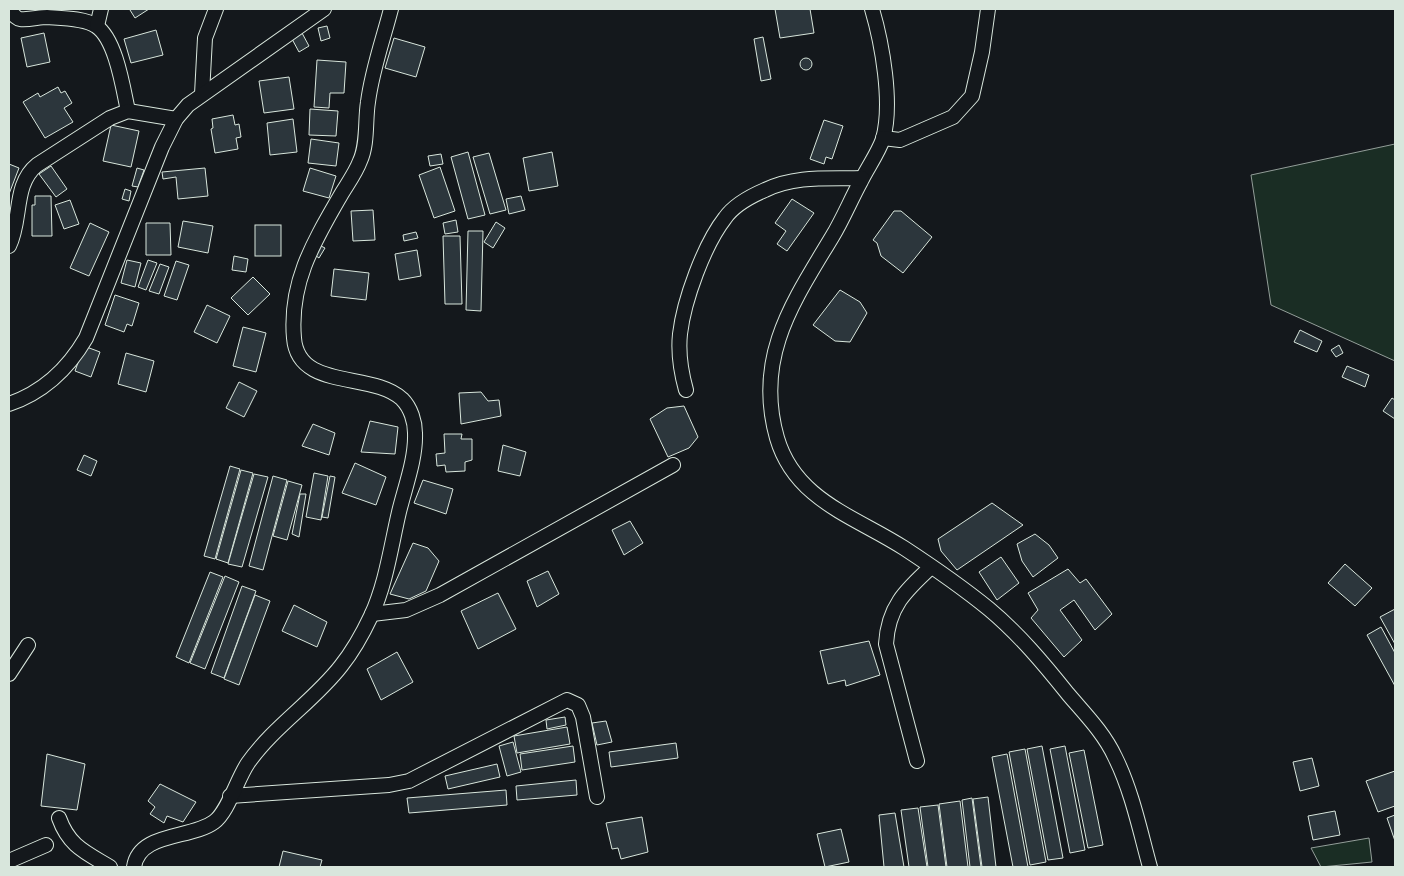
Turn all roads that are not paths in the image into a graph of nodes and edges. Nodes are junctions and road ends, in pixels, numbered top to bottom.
1 (10, 9) edge
2 (101, 9) edge
3 (216, 9) edge
4 (324, 9) edge
5 (391, 9) edge
6 (872, 9) edge
7 (988, 9) edge
8 (97, 26) junction
9 (202, 94) junction
10 (128, 111) junction
11 (176, 119) junction
12 (883, 138) junction
13 (862, 178) junction
14 (9, 246) edge
15 (686, 390) dead end
16 (9, 404) edge
17 (673, 465) dead end
18 (931, 567) junction
19 (372, 614) junction
20 (28, 645) dead end
21 (9, 674) edge
22 (917, 762) dead end
23 (230, 796) junction
24 (597, 797) dead end
25 (59, 818) dead end
26 (46, 845) dead end
27 (9, 861) edge
28 (110, 867) edge
29 (134, 867) edge
30 (1150, 867) edge

1 - 8 street
2 - 8 street
3 - 9 street
4 - 9 street
5 - 19 street
6 - 12 street
7 - 12 street
8 - 10 street
9 - 11 street
10 - 11 street
10 - 14 street
11 - 16 street
12 - 13 street
13 - 15 street
13 - 18 street
17 - 19 street
18 - 22 street
18 - 30 street
19 - 23 street
20 - 21 street
23 - 24 street
23 - 29 street
25 - 28 street
26 - 27 street

